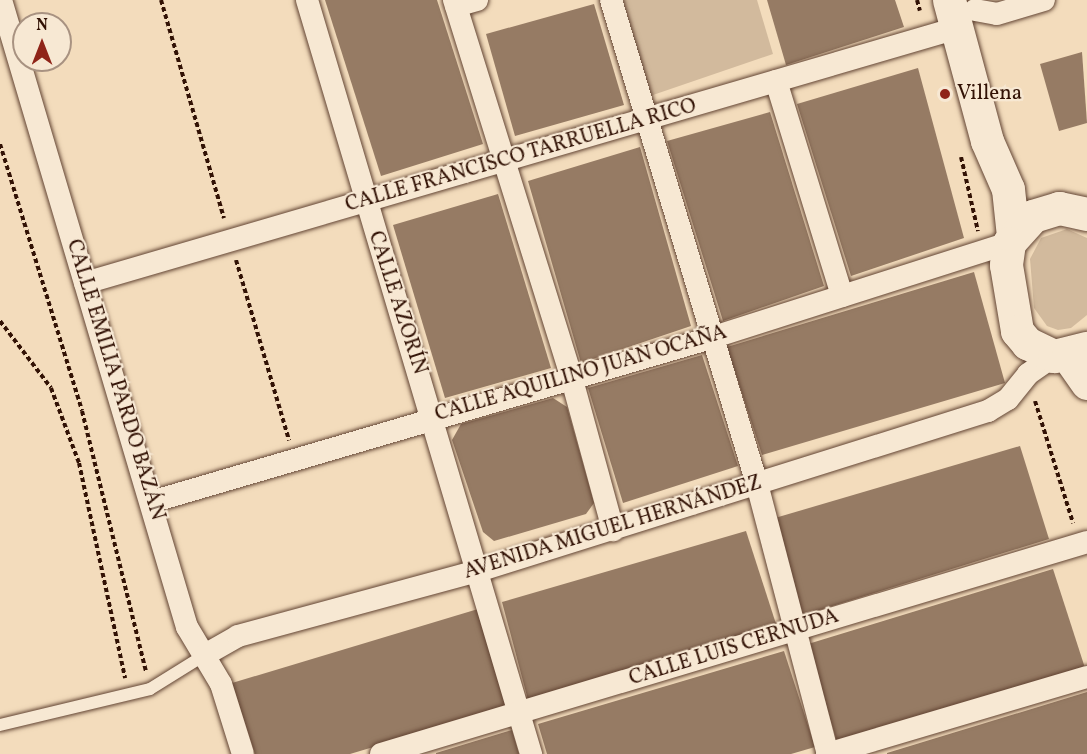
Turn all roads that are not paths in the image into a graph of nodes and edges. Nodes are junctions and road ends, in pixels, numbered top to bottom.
1 (1, 0) edge
2 (306, 0) edge
3 (612, 0) edge
4 (1044, 0) edge
5 (462, 2) edge
6 (963, 9) edge
7 (776, 81) junction
8 (649, 120) junction
9 (502, 161) junction
10 (364, 202) junction
11 (1073, 211) edge
12 (1011, 239) junction
13 (85, 283) junction
14 (842, 297) junction
15 (1017, 331) junction
16 (711, 338) junction
17 (1070, 353) edge
18 (571, 376) junction
19 (1087, 383) edge
20 (1015, 386) junction
21 (434, 416) junction
22 (757, 484) junction
23 (151, 502) junction
24 (613, 530) junction
25 (1087, 542) edge
26 (478, 571) junction
27 (793, 629) junction
28 (203, 656) junction
29 (1087, 677) edge
30 (519, 713) junction
31 (0, 725) edge
32 (243, 754) edge
33 (381, 754) edge
34 (531, 754) edge
35 (828, 754) edge

1 - 13 street, CALLE EMILIA PARDO BAZÁN
2 - 10 street, CALLE AZORÍN
3 - 8 street
4 - 6 street, CALLE FRANCISCO TARRUELLA RICO
5 - 9 street
6 - 7 street, CALLE FRANCISCO TARRUELLA RICO
6 - 11 street
6 - 12 street
7 - 8 street, CALLE FRANCISCO TARRUELLA RICO
7 - 14 street
8 - 9 street, CALLE FRANCISCO TARRUELLA RICO
8 - 16 street
9 - 10 street, CALLE FRANCISCO TARRUELLA RICO
9 - 18 street
10 - 13 street, CALLE FRANCISCO TARRUELLA RICO
10 - 21 street, CALLE AZORÍN
11 - 12 street
12 - 14 street, CALLE AQUILINO JUAN OCAÑA
12 - 15 street
13 - 23 street, CALLE EMILIA PARDO BAZÁN
14 - 16 street, CALLE AQUILINO JUAN OCAÑA
15 - 17 street
15 - 20 street
16 - 18 street, CALLE AQUILINO JUAN OCAÑA
16 - 22 street
17 - 19 street
17 - 20 street, AVENIDA MIGUEL HERNÁNDEZ
18 - 21 street, CALLE AQUILINO JUAN OCAÑA
18 - 24 street
20 - 22 street, AVENIDA MIGUEL HERNÁNDEZ
21 - 23 street, CALLE AQUILINO JUAN OCAÑA
21 - 26 street, CALLE AZORÍN
22 - 24 street, AVENIDA MIGUEL HERNÁNDEZ
22 - 27 street
23 - 28 street, CALLE EMILIA PARDO BAZÁN
24 - 26 street, AVENIDA MIGUEL HERNÁNDEZ
25 - 27 street, CALLE LUIS CERNUDA
26 - 28 street, AVENIDA MIGUEL HERNÁNDEZ
26 - 30 street, CALLE AZORÍN
27 - 30 street, CALLE LUIS CERNUDA
27 - 35 street
28 - 31 lane
28 - 32 street, CALLE EMILIA PARDO BAZÁN
29 - 35 street
30 - 33 street, CALLE LUIS CERNUDA
30 - 34 street, CALLE AZORÍN

